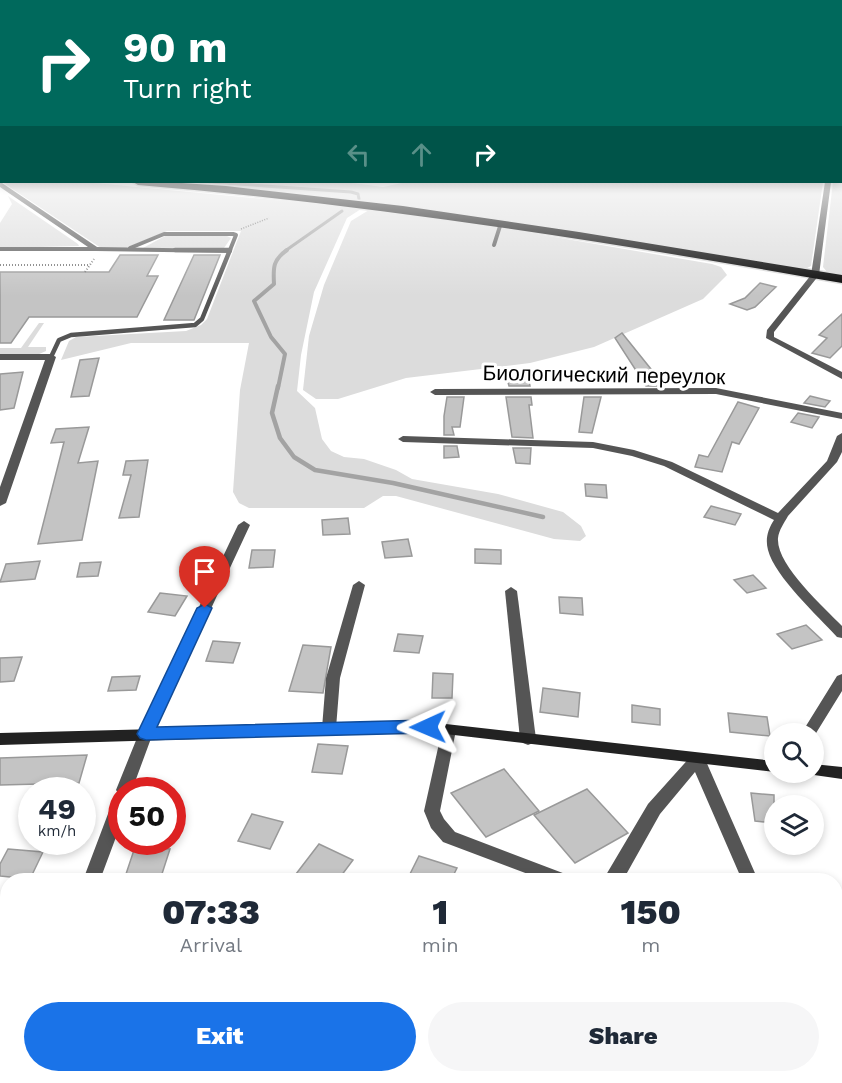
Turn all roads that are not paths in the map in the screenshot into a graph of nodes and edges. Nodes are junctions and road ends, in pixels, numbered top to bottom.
1 (15, 195) edge
2 (288, 195) edge
3 (826, 195) edge
4 (501, 223) junction
5 (494, 245) dead end
6 (0, 249) edge
7 (127, 249) junction
8 (230, 250) junction
9 (97, 251) junction
10 (815, 275) junction
11 (842, 279) edge
12 (0, 357) edge
13 (51, 357) junction
14 (842, 376) edge
15 (435, 392) dead end
16 (842, 416) edge
17 (842, 435) edge
18 (403, 438) dead end
19 (0, 503) edge
20 (780, 518) junction
21 (244, 525) dead end
22 (359, 585) dead end
23 (511, 591) dead end
24 (842, 634) edge
25 (842, 679) edge
26 (815, 723) edge
27 (329, 728) junction
28 (449, 730) junction
29 (146, 734) junction
30 (0, 739) edge
31 (528, 740) junction
32 (697, 759) junction
33 (764, 766) edge
34 (824, 771) edge
35 (842, 773) edge
36 (129, 777) edge
37 (108, 835) edge
38 (94, 873) edge
39 (544, 873) edge
40 (618, 873) edge
41 (747, 873) edge

1 - 9 street
2 - 4 highway
3 - 10 street
4 - 5 lane
4 - 10 highway
6 - 9 street
7 - 8 lane
7 - 8 lane
7 - 9 lane
8 - 13 lane
10 - 11 highway
10 - 14 street
12 - 13 street
13 - 19 street
15 - 16 street, Биологический переулок
17 - 20 street
18 - 20 street
20 - 24 street
21 - 29 street
22 - 27 street
23 - 31 street
25 - 26 street
27 - 28 main road
27 - 29 main road
28 - 31 main road
28 - 39 street
29 - 30 main road
29 - 36 street
31 - 32 main road
32 - 33 main road
32 - 40 street
32 - 41 street
34 - 35 main road
37 - 38 street

